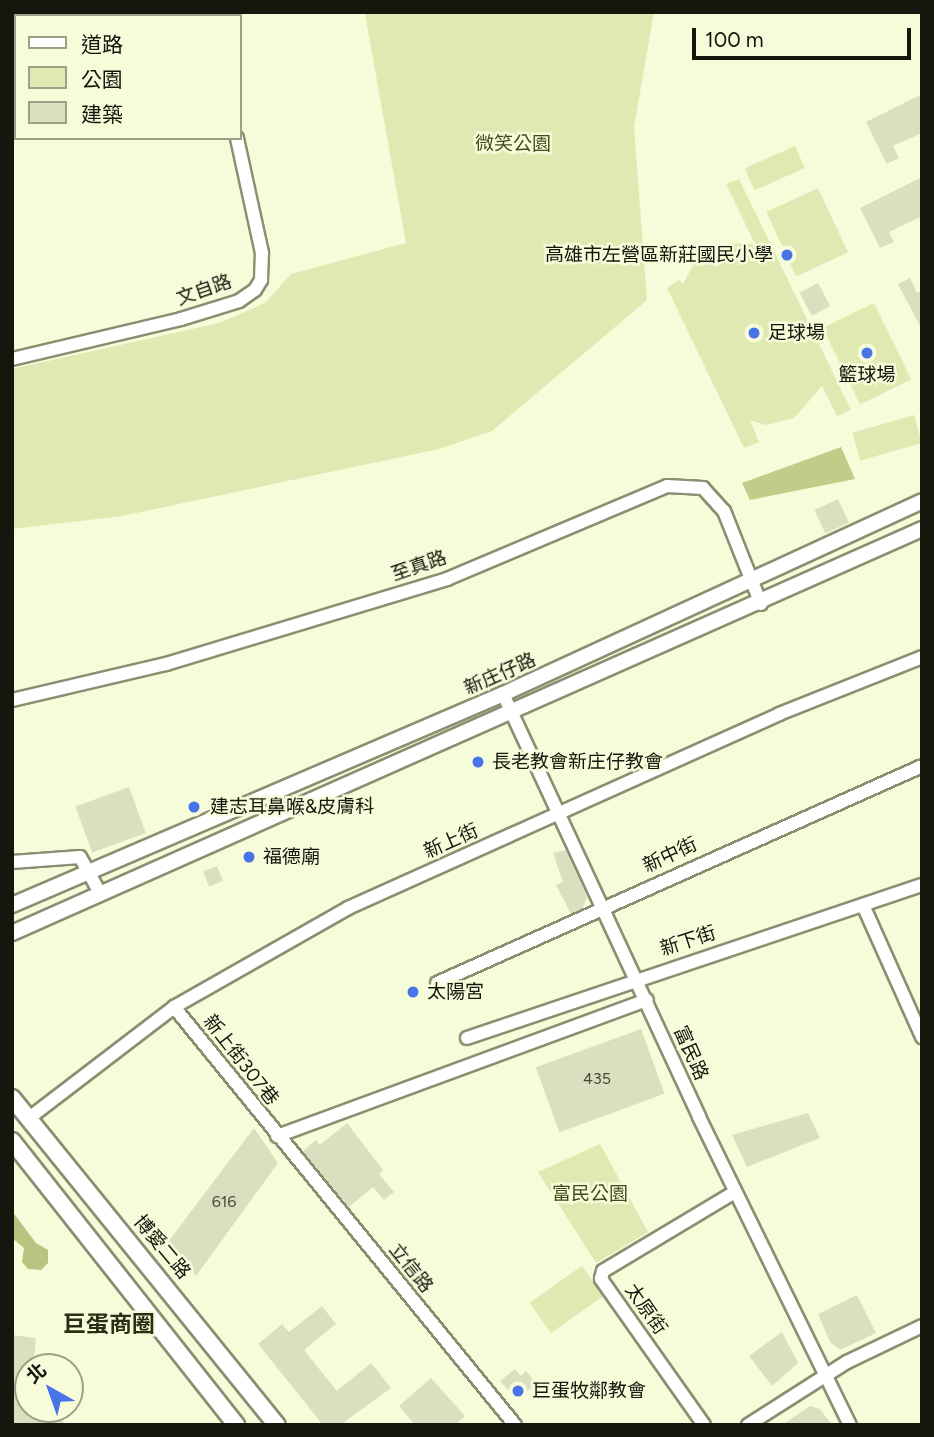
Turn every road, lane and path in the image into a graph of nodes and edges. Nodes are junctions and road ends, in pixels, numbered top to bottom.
1 (237, 140) edge
2 (12, 359) edge
3 (922, 500) edge
4 (922, 529) edge
5 (749, 579) junction
6 (761, 604) junction
7 (922, 657) edge
8 (503, 694) junction
9 (12, 700) edge
10 (512, 714) junction
11 (922, 766) edge
12 (558, 814) junction
13 (12, 862) edge
14 (89, 874) junction
15 (922, 886) edge
16 (100, 893) junction
17 (12, 905) edge
18 (863, 905) junction
19 (601, 908) junction
20 (12, 933) edge
21 (637, 978) junction
22 (437, 983) dead end
23 (647, 1000) junction
24 (174, 1007) junction
25 (922, 1037) edge
26 (467, 1038) dead end
27 (12, 1098) edge
28 (29, 1118) junction
29 (277, 1136) junction
30 (12, 1141) edge
31 (735, 1192) junction
32 (922, 1326) edge
33 (825, 1375) junction
34 (236, 1425) edge
35 (277, 1425) edge
36 (515, 1425) edge
37 (704, 1425) edge
38 (748, 1425) edge
39 (850, 1425) edge

1 - 2 street, 文自路
3 - 5 street, 新庄仔路
4 - 6 street
5 - 6 street, 至真路
5 - 8 street, 新庄仔路
5 - 9 street, 至真路
6 - 10 street
7 - 12 street, 新上街
8 - 10 street, 富民路
8 - 14 street, 新庄仔路
10 - 12 street, 富民路
10 - 16 street
11 - 19 street, 新中街
12 - 19 street, 富民路
12 - 24 street, 新上街
13 - 14 street
14 - 16 street
14 - 17 street, 新庄仔路
15 - 18 street, 新下街
16 - 20 street
18 - 21 street, 新下街
18 - 25 street
19 - 21 street, 富民路
19 - 22 street, 新中街
21 - 23 street, 富民路
21 - 26 street, 新下街
23 - 29 street
23 - 31 street, 富民路
24 - 28 street, 新上街
24 - 29 street, 新上街307巷
27 - 28 main road, 博愛二路
28 - 35 main road, 博愛二路
29 - 36 street, 立信路
30 - 34 main road
31 - 33 street, 富民路
31 - 37 street, 太原街
32 - 33 street
33 - 38 street
33 - 39 street, 富民路

